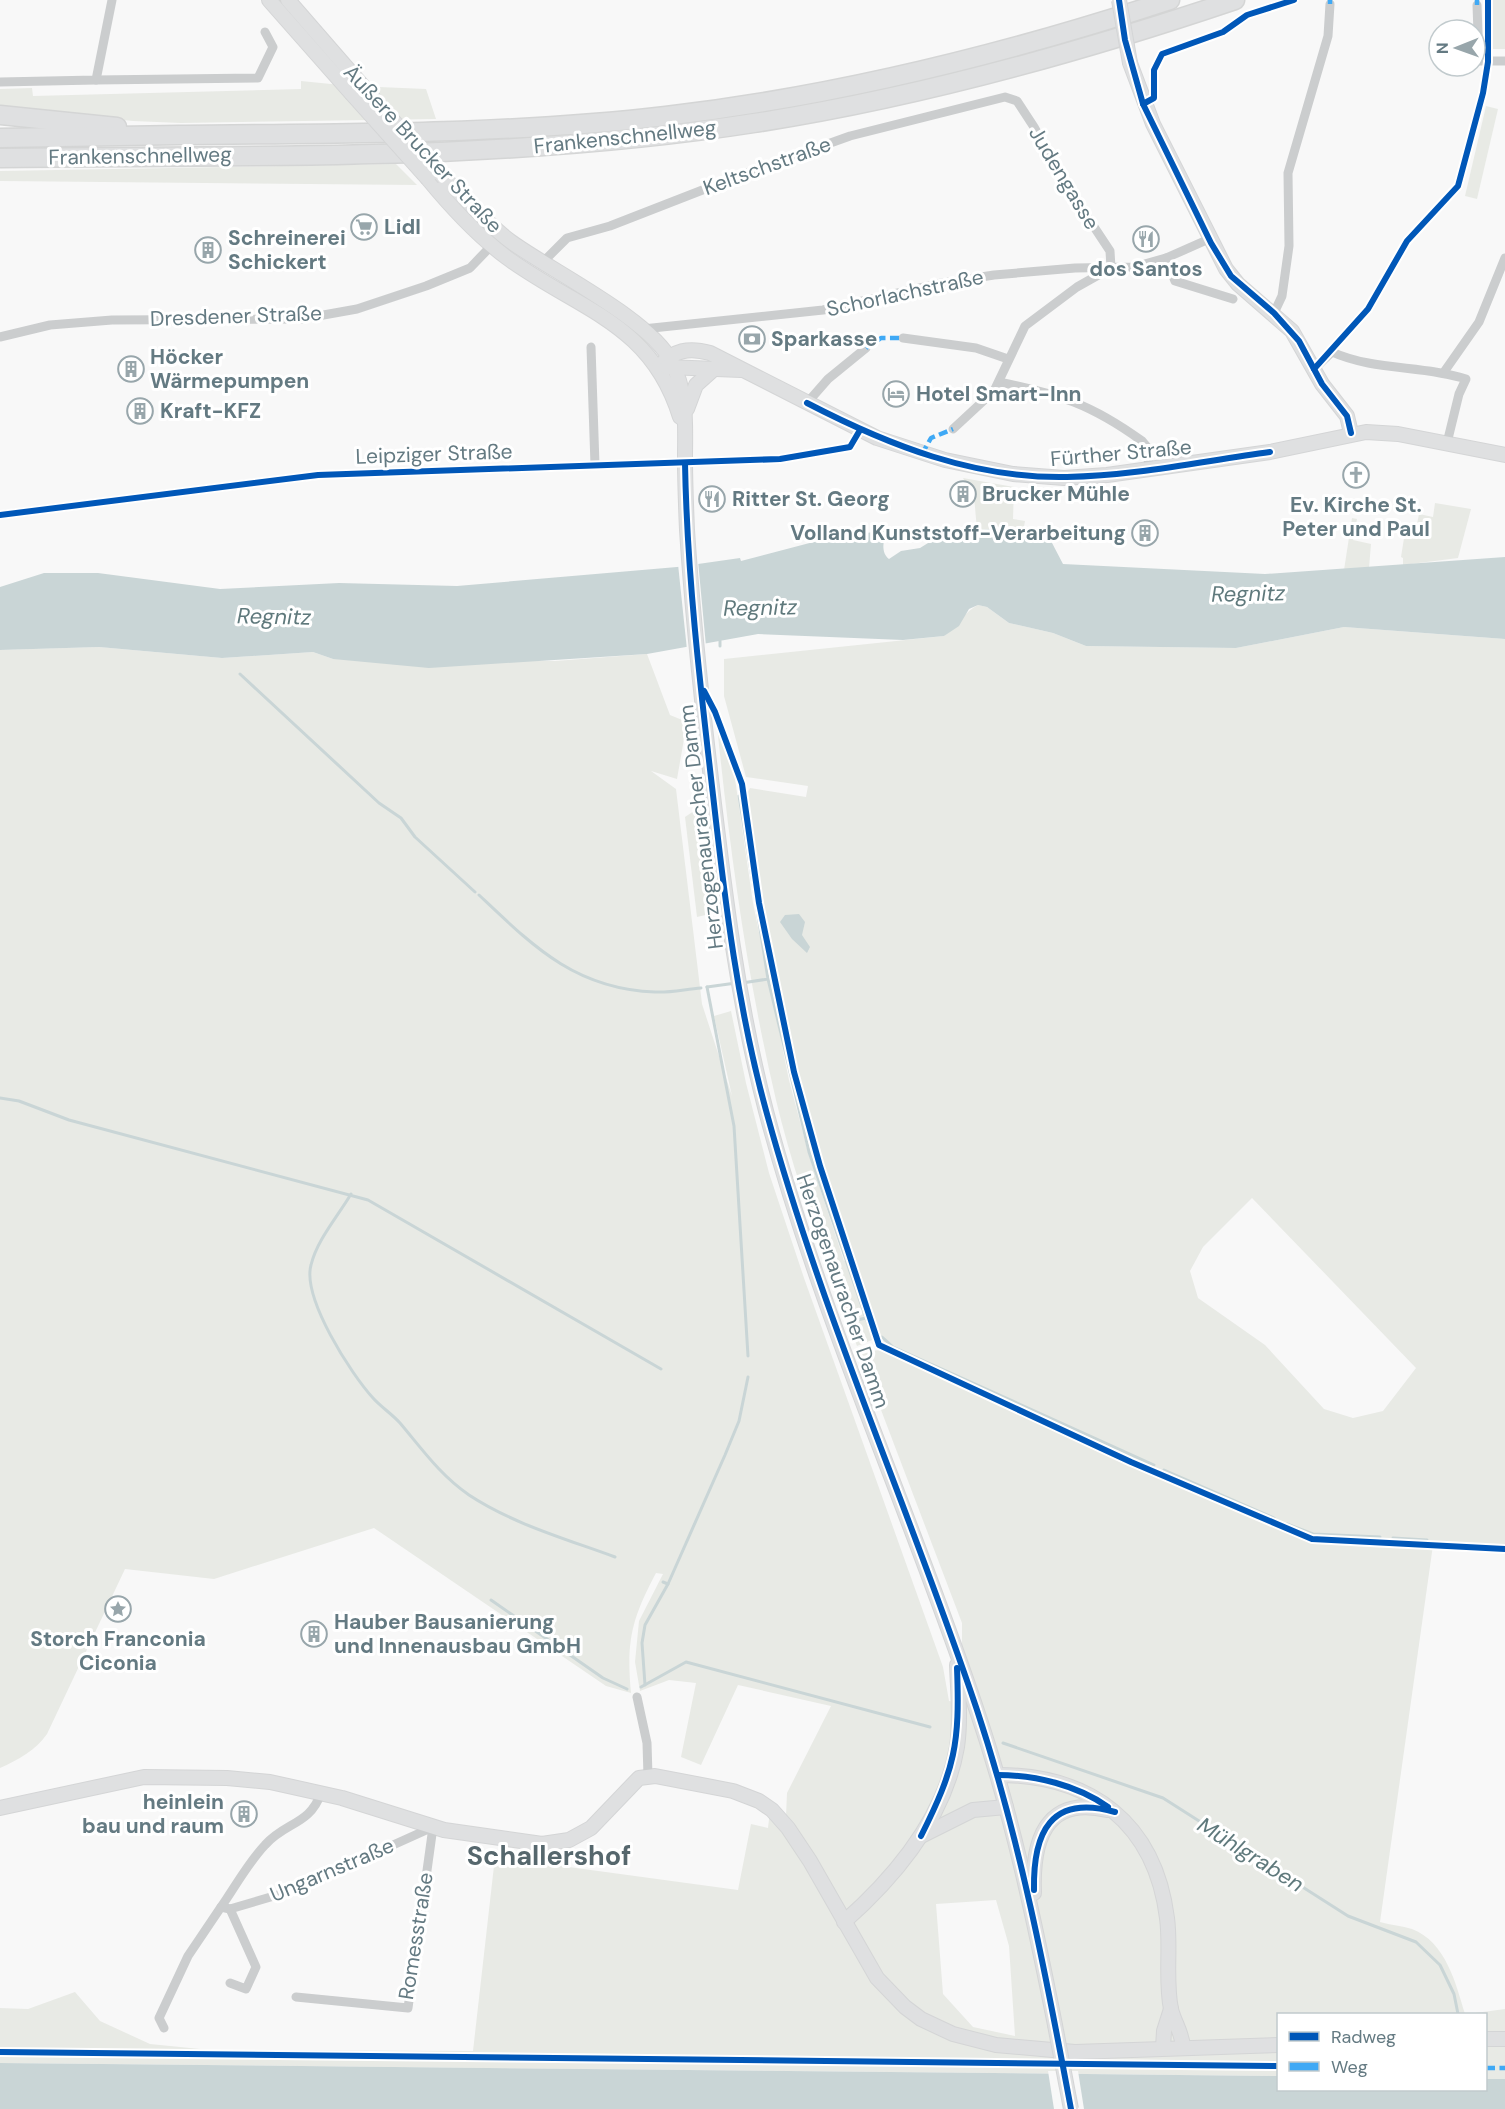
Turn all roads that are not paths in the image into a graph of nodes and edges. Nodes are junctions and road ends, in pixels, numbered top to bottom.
1 (112, 0) edge
2 (269, 0) edge
3 (288, 0) edge
4 (1119, 0) edge
5 (1170, 0) edge
6 (1234, 0) edge
7 (1330, 4) dead end
8 (1478, 5) dead end
9 (266, 32) dead end
10 (1505, 61) edge
11 (96, 80) junction
12 (0, 82) edge
13 (1005, 97) joint
14 (0, 115) edge
15 (178, 135) junction
16 (0, 138) edge
17 (33, 157) junction
18 (0, 158) edge
19 (0, 163) edge
20 (1209, 239) junction
21 (492, 245) junction
22 (1166, 258) junction
23 (1505, 258) edge
24 (542, 263) junction
25 (1111, 268) junction
26 (1501, 280) edge
27 (1233, 299) dead end
28 (1274, 314) junction
29 (643, 329) junction
30 (0, 337) edge
31 (903, 338) dead end
32 (591, 347) dead end
33 (866, 348) dead end
34 (1008, 359) junction
35 (672, 362) junction
36 (659, 367) junction
37 (715, 368) junction
38 (1314, 369) junction
39 (746, 370) junction
40 (1444, 372) junction
41 (999, 382) junction
42 (807, 403) junction
43 (687, 411) junction
44 (953, 429) dead end
45 (860, 430) junction
46 (1351, 433) junction
47 (685, 435) junction
48 (1447, 443) junction
49 (1505, 455) edge
50 (685, 463) junction
51 (595, 465) junction
52 (1149, 469) junction
53 (0, 515) edge
54 (956, 1650) junction
55 (637, 1697) dead end
56 (998, 1775) junction
57 (648, 1776) junction
58 (321, 1793) junction
59 (1006, 1807) junction
60 (0, 1808) edge
61 (1115, 1812) junction
62 (433, 1827) junction
63 (921, 1836) junction
64 (226, 1908) junction
65 (844, 1922) junction
66 (1035, 1926) junction
67 (230, 1983) dead end
68 (296, 1997) dead end
69 (1171, 2010) junction
70 (164, 2028) dead end
71 (1487, 2039) edge
72 (1505, 2039) edge
73 (1277, 2045) edge
74 (1163, 2048) junction
75 (1183, 2048) junction
76 (1071, 2109) edge

1 - 11 street
2 - 21 main road, Äußere Brucker Straße, bridge
3 - 24 main road, Äußere Brucker Straße, bridge
4 - 20 main road, bridge
5 - 15 highway, Frankenschnellweg
6 - 17 highway, Frankenschnellweg
7 - 28 street
8 - 10 street
9 - 11 street
11 - 12 street
13 - 24 street, Keltschstraße
13 - 25 street, Judengasse
14 - 15 highway
15 - 16 highway, Frankenschnellweg
17 - 18 highway, Frankenschnellweg
17 - 19 highway
20 - 22 street, Schorlachstraße
20 - 28 main road
21 - 30 street, Dresdener Straße
21 - 36 main road, Äußere Brucker Straße
22 - 25 street, Schorlachstraße
22 - 27 street
23 - 26 street
24 - 29 main road, Äußere Brucker Straße
25 - 29 street, Schorlachstraße
25 - 34 street
26 - 40 street
28 - 38 main road
29 - 35 main road, Äußere Brucker Straße
31 - 34 street
32 - 51 street
33 - 42 street
34 - 41 street
35 - 36 main road
35 - 37 main road, Fürther Straße
35 - 39 main road, Fürther Straße
35 - 43 main road, Äußere Brucker Straße
36 - 47 main road, Herzogenauracher Damm
37 - 39 main road, Fürther Straße
37 - 43 main road
38 - 40 street
38 - 46 main road
39 - 42 main road, Fürther Straße
40 - 48 street
41 - 44 street
41 - 52 street
42 - 45 main road, Fürther Straße
43 - 47 main road, Herzogenauracher Damm
45 - 50 street, Leipziger Straße
45 - 52 main road, Fürther Straße
46 - 48 main road, Fürther Straße
46 - 52 main road, Fürther Straße
47 - 50 main road, Herzogenauracher Damm
48 - 49 main road, Fürther Straße
50 - 51 street, Leipziger Straße
50 - 54 main road, Herzogenauracher Damm
51 - 53 street, Leipziger Straße
54 - 56 main road, Herzogenauracher Damm
54 - 63 main road
55 - 57 street
56 - 59 main road, Herzogenauracher Damm
56 - 61 main road
57 - 62 main road
57 - 65 main road
58 - 60 main road
58 - 62 main road
58 - 64 street
59 - 63 main road
59 - 66 main road, Herzogenauracher Damm
61 - 66 main road
61 - 69 main road
62 - 64 street, Ungarnstraße
62 - 68 street, Romesstraße
63 - 65 main road
64 - 67 street
64 - 70 street
65 - 74 main road
66 - 76 main road, Herzogenauracher Damm, bridge
69 - 74 main road
69 - 75 main road
71 - 72 main road
73 - 75 main road
74 - 75 main road

